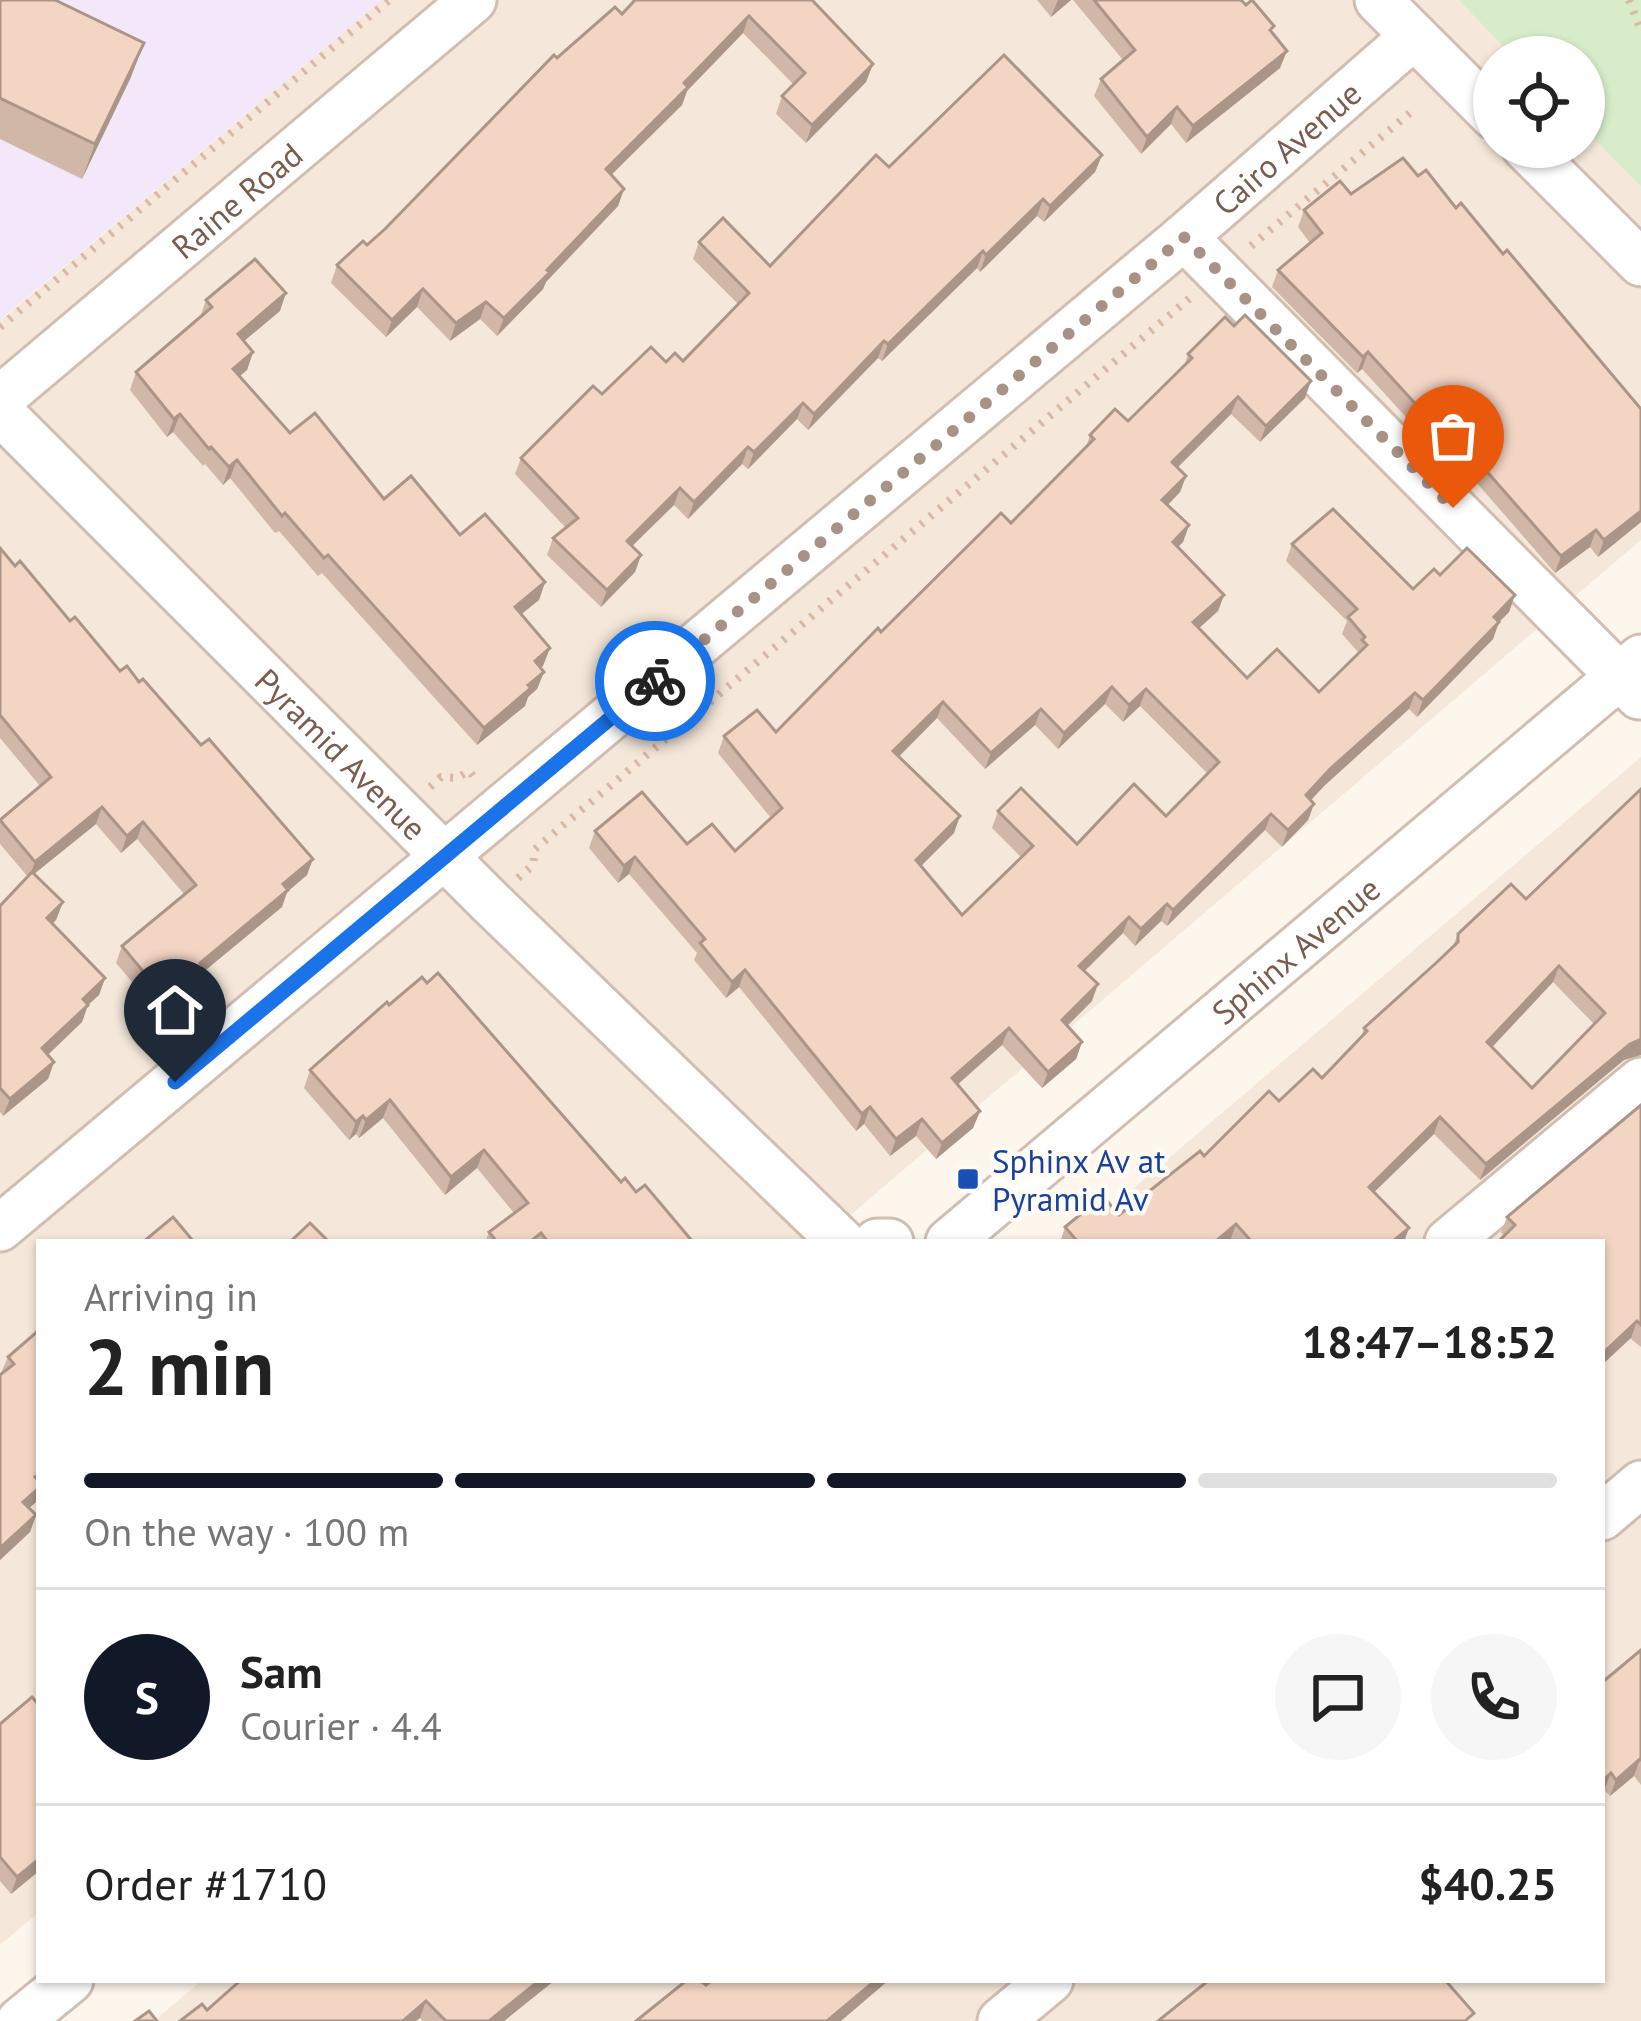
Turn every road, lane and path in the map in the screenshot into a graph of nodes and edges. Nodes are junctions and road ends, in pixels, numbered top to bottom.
1 (389, 0) edge
2 (472, 0) edge
3 (1378, 0) edge
4 (1629, 0) edge
5 (1641, 31) edge
6 (1414, 36) junction
7 (1473, 95) edge
8 (1412, 112) dead end
9 (1547, 168) edge
10 (1184, 237) junction
11 (1641, 263) edge
12 (1220, 273) junction
13 (0, 327) edge
14 (0, 399) edge
15 (0, 412) edge
16 (1634, 677) edge
17 (444, 856) junction
18 (490, 902) junction
19 (1641, 1081) edge
20 (0, 1228) edge
21 (839, 1239) edge
22 (953, 1239) edge
23 (1452, 1239) edge
24 (1641, 1484) edge
25 (1605, 1514) edge
26 (66, 1983) edge
27 (1046, 1983) edge
28 (20, 2021) edge
29 (1001, 2021) edge

1 - 13 path
2 - 14 street, Raine Road
3 - 6 street
4 - 5 path
6 - 7 street
6 - 10 street, Cairo Avenue
8 - 12 path
9 - 11 street
10 - 12 street
10 - 17 street, Cairo Avenue
12 - 16 street
12 - 18 path
15 - 17 street, Pyramid Avenue
16 - 22 street, Sphinx Avenue
17 - 18 street, Pyramid Avenue
17 - 20 street, Cairo Avenue
18 - 21 street, Pyramid Avenue
19 - 23 street
24 - 25 street
26 - 28 street
27 - 29 street

